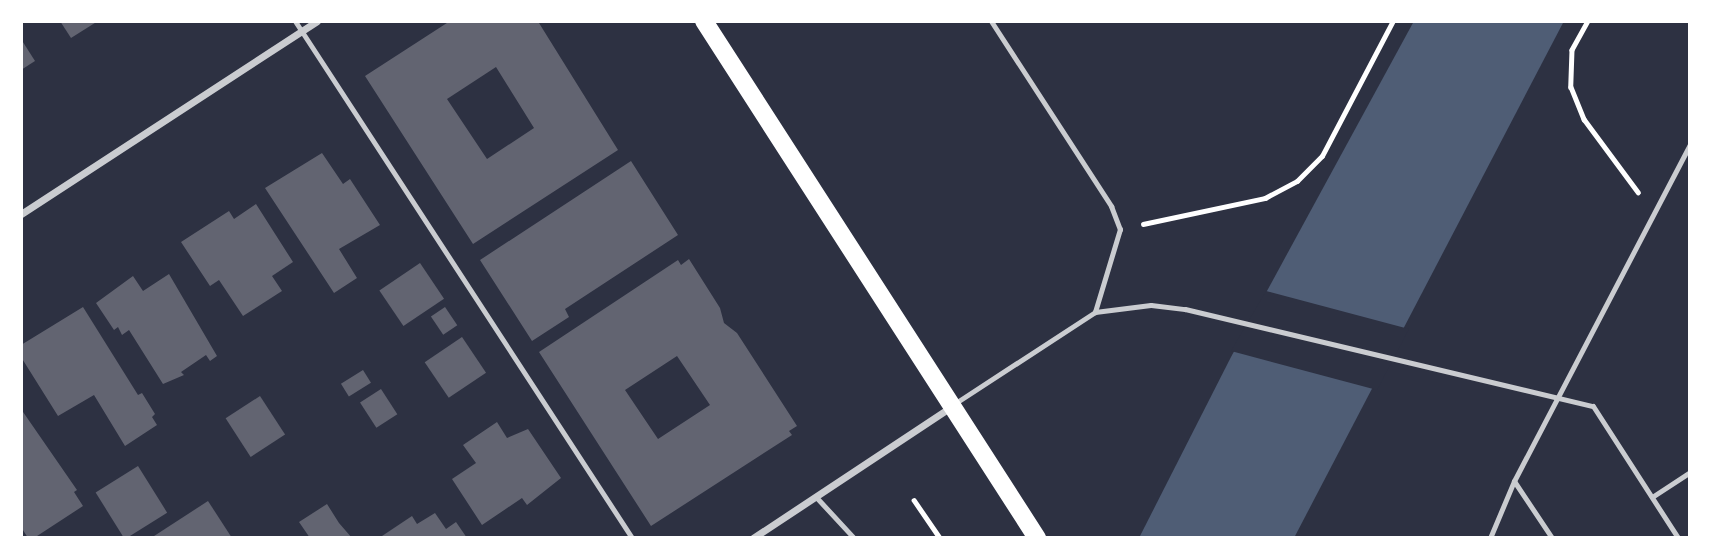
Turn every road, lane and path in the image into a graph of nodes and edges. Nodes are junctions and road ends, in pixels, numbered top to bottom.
1 (295, 21) edge
2 (317, 21) edge
3 (704, 21) edge
4 (991, 21) edge
5 (1393, 21) edge
6 (1588, 21) edge
7 (302, 32) junction
8 (1690, 144) edge
9 (1656, 210) junction
10 (21, 214) edge
11 (1120, 229) junction
12 (1095, 313) junction
13 (1559, 400) junction
14 (952, 406) junction
15 (1690, 472) edge
16 (1514, 481) junction
17 (816, 497) junction
18 (1652, 497) junction
19 (914, 500) dead end
20 (632, 538) edge
21 (753, 538) edge
22 (854, 538) edge
23 (940, 538) edge
24 (1037, 538) edge
25 (1490, 538) edge
26 (1552, 538) edge
27 (1678, 538) edge

1 - 7 lane
2 - 7 street
3 - 14 main road
4 - 11 lane
5 - 11 path
6 - 9 path
7 - 10 street
7 - 20 lane
8 - 9 lane
9 - 13 lane
11 - 12 lane
12 - 13 lane
12 - 14 lane
13 - 16 lane
13 - 18 lane
14 - 17 street
14 - 24 main road
15 - 18 lane
16 - 25 lane
16 - 26 lane
17 - 21 street
17 - 22 lane
18 - 27 lane
19 - 23 path

